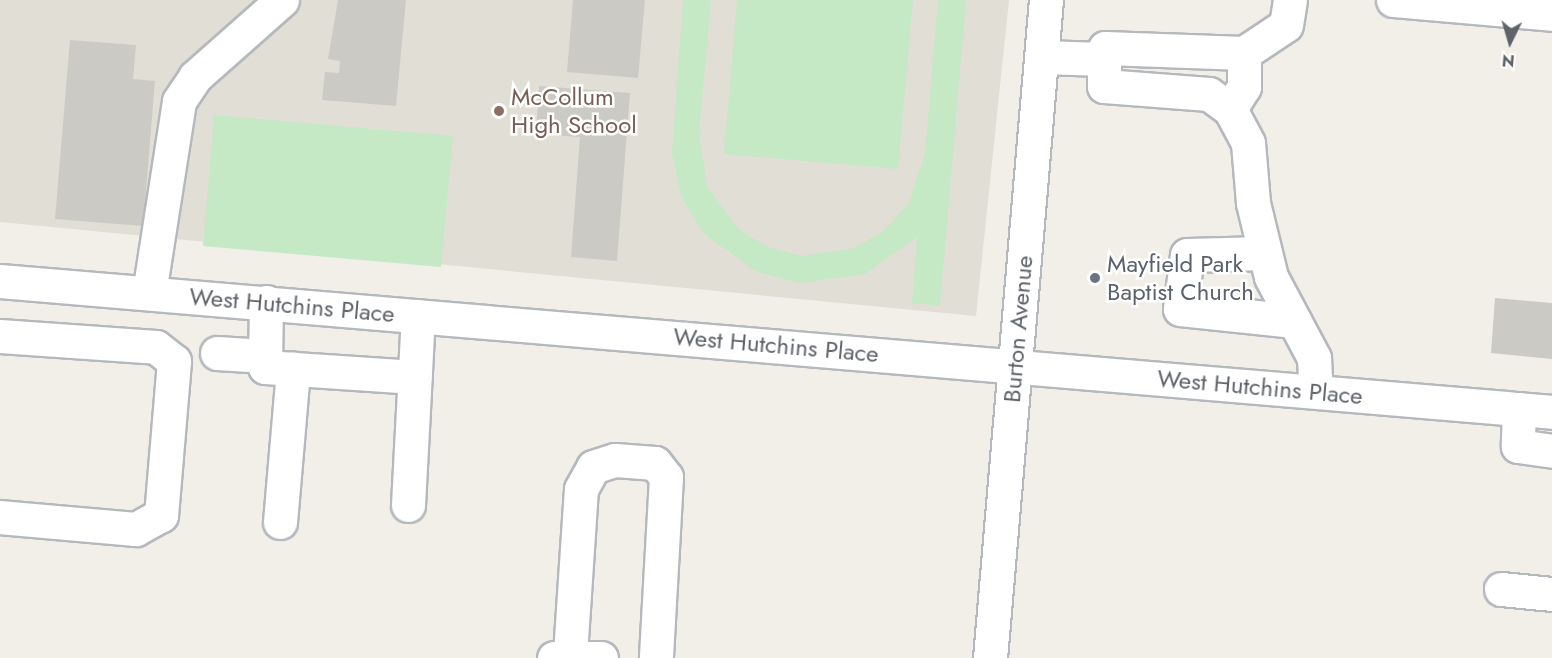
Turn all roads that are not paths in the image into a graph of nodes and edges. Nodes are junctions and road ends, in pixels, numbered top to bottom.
1 (282, 0) edge
2 (1046, 0) edge
3 (1290, 0) edge
4 (1393, 0) edge
5 (1552, 14) edge
6 (1244, 53) junction
7 (1041, 57) junction
8 (1104, 59) junction
9 (1230, 109) junction
10 (1265, 253) junction
11 (0, 281) edge
12 (149, 293) junction
13 (266, 302) junction
14 (418, 316) junction
15 (1294, 321) junction
16 (0, 336) edge
17 (216, 353) dead end
18 (279, 362) junction
19 (1015, 365) junction
20 (415, 377) junction
21 (1316, 392) junction
22 (1519, 409) junction
23 (1552, 412) edge
24 (1552, 451) edge
25 (408, 505) dead end
26 (0, 516) edge
27 (280, 522) dead end
28 (1501, 589) dead end
29 (1552, 594) edge
30 (575, 657) edge
31 (656, 658) edge
32 (990, 658) edge

1 - 12 street
2 - 7 street, Burton Avenue
3 - 6 street
4 - 5 street
6 - 8 street
6 - 9 street
7 - 8 street
7 - 19 street, Burton Avenue
8 - 9 street
9 - 10 street
10 - 15 street
10 - 15 street
11 - 12 street, West Hutchins Place
12 - 13 street, West Hutchins Place
13 - 14 street, West Hutchins Place
13 - 18 street
14 - 19 street, West Hutchins Place
14 - 20 street
15 - 21 street
16 - 26 street
17 - 18 street
18 - 20 street
18 - 27 street
19 - 21 street, West Hutchins Place
19 - 32 street, Burton Avenue
20 - 25 street
21 - 22 street, West Hutchins Place
22 - 23 street, West Hutchins Place
22 - 24 street
28 - 29 street
30 - 31 street

